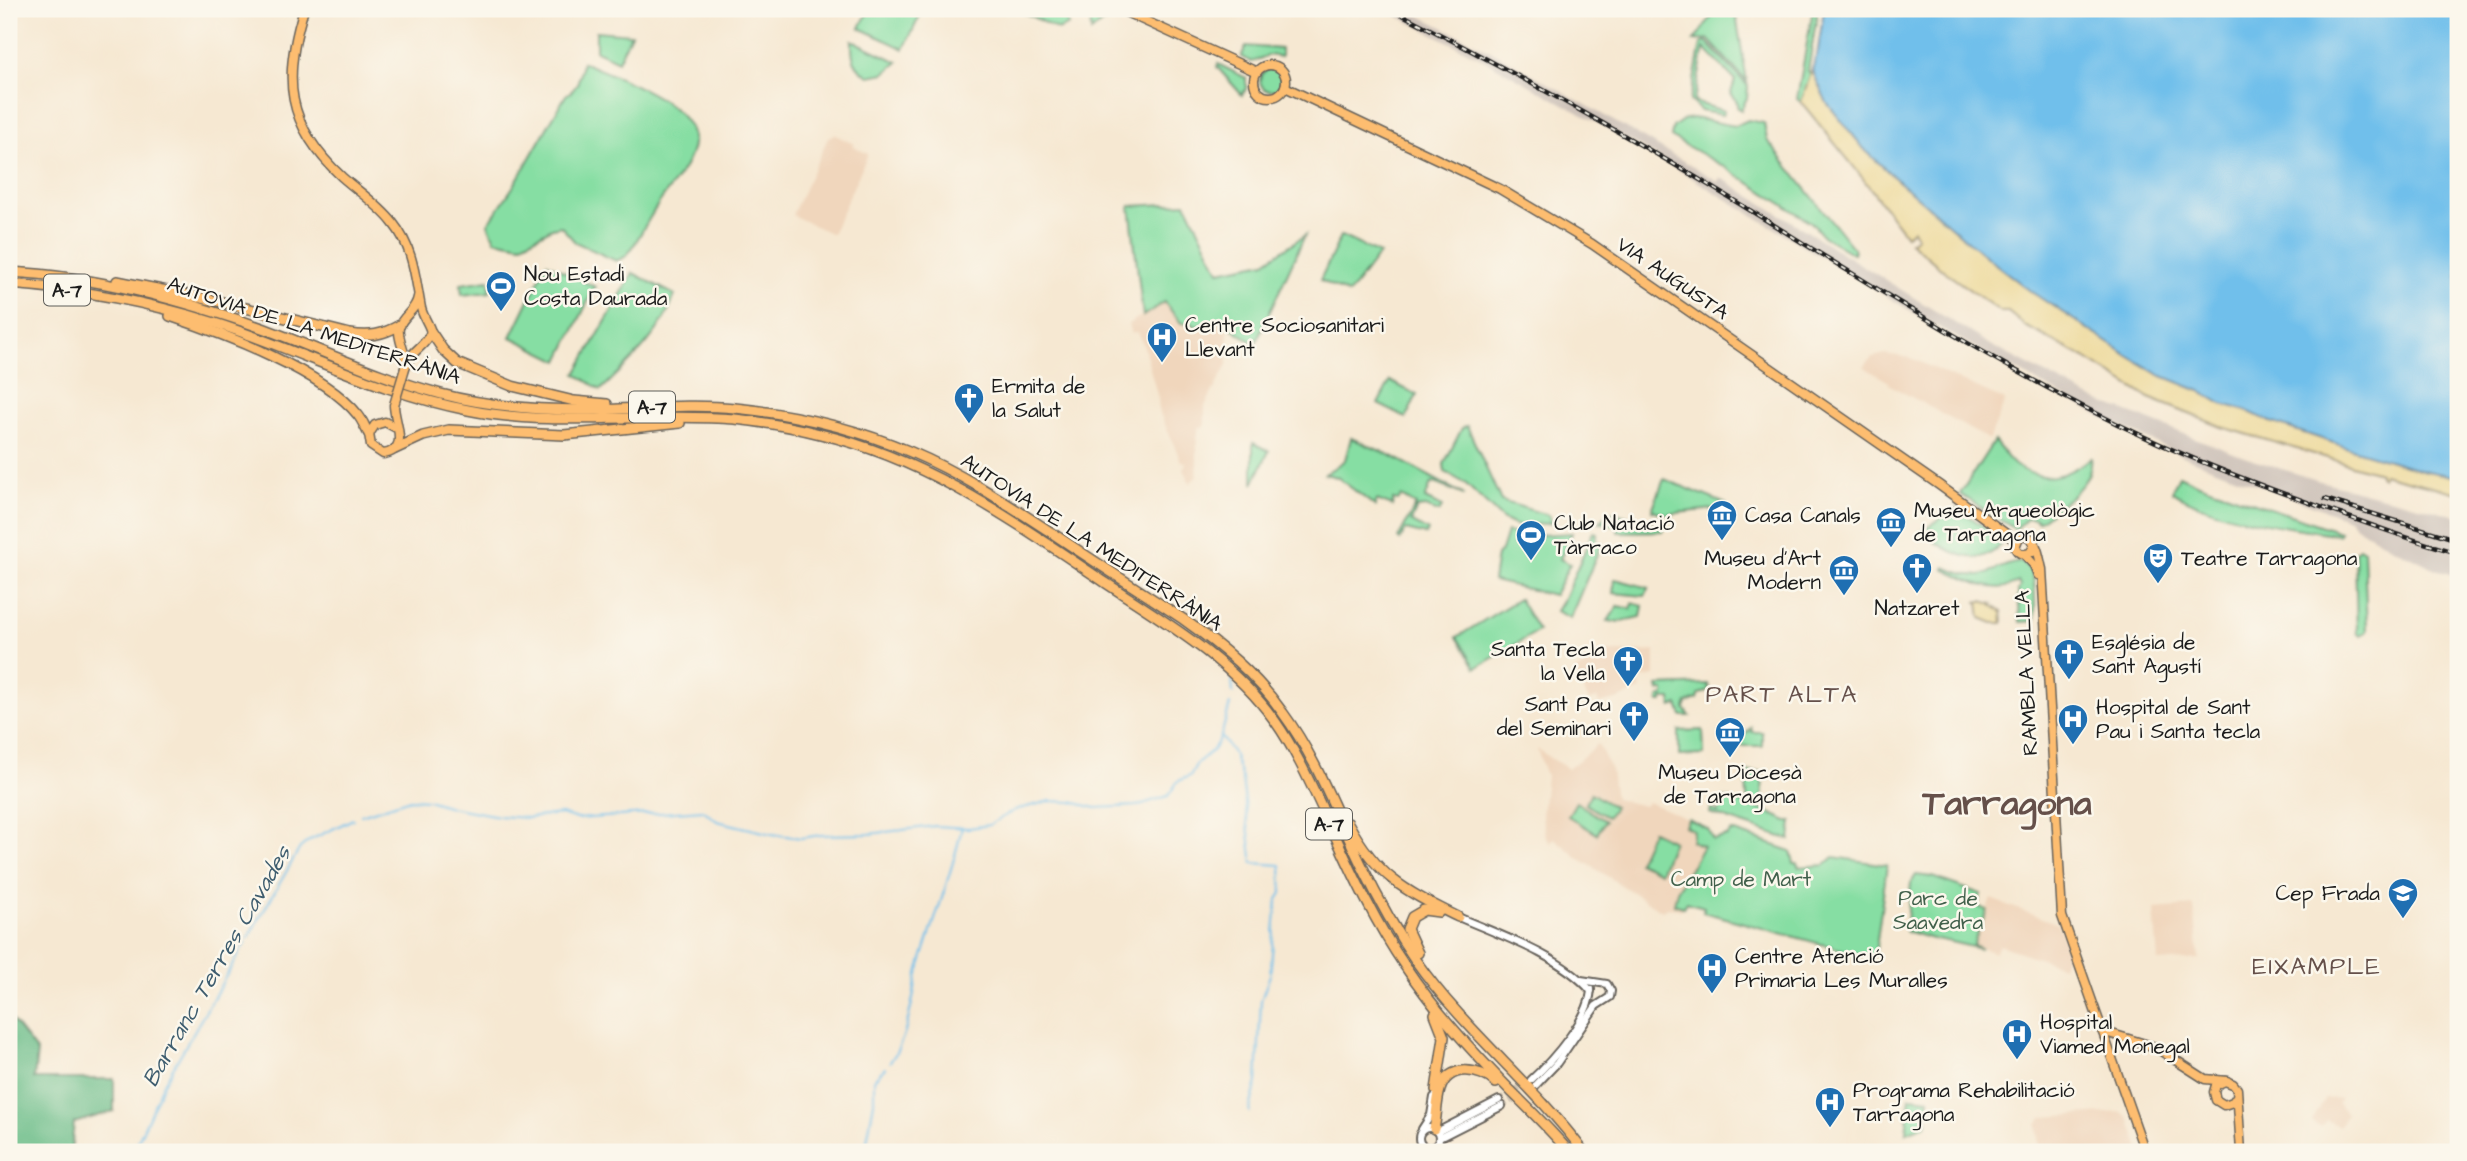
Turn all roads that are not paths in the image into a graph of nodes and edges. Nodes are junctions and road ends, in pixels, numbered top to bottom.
1 (304, 9) edge
2 (1119, 9) edge
3 (1257, 72) junction
4 (1284, 87) junction
5 (9, 272) edge
6 (47, 274) junction
7 (9, 284) edge
8 (419, 291) junction
9 (125, 301) junction
10 (408, 317) junction
11 (424, 317) junction
12 (400, 325) junction
13 (431, 332) junction
14 (402, 341) junction
15 (418, 347) junction
16 (405, 365) junction
17 (394, 405) junction
18 (646, 407) junction
19 (380, 422) junction
20 (398, 429) junction
21 (369, 434) junction
22 (822, 435) junction
23 (395, 450) junction
24 (2016, 541) junction
25 (2034, 544) junction
26 (2025, 555) junction
27 (1320, 774) junction
28 (2057, 842) junction
29 (1458, 917) junction
30 (2061, 919) junction
31 (1412, 977) junction
32 (1581, 980) junction
33 (1597, 982) junction
34 (1591, 994) junction
35 (1600, 1002) junction
36 (1457, 1013) junction
37 (2102, 1031) junction
38 (2227, 1081) junction
39 (1436, 1090) joint
40 (2237, 1096) junction
41 (1501, 1103) tunnel mouth
42 (1437, 1133) junction
43 (1419, 1134) junction
44 (1566, 1149) edge
45 (1584, 1152) edge
46 (2145, 1152) edge
47 (2241, 1152) edge

1 - 8 main road
2 - 3 main road
3 - 4 main road
3 - 4 main road
4 - 24 main road, VIA AUGUSTA
5 - 6 highway, AUTOVIA DE LA MEDITERRÀNIA / A-7
6 - 12 highway
6 - 18 highway, AUTOVIA DE LA MEDITERRÀNIA / A-7
7 - 9 highway, AUTOVIA DE LA MEDITERRÀNIA / A-7
8 - 10 main road
8 - 11 main road
9 - 21 highway
9 - 22 highway, AUTOVIA DE LA MEDITERRÀNIA / A-7
10 - 11 main road
10 - 12 main road
11 - 13 main road
12 - 14 main road
13 - 15 main road
13 - 18 highway
14 - 15 main road
14 - 16 main road
15 - 16 main road
16 - 17 main road, bridge
17 - 19 main road
17 - 20 main road
18 - 27 highway, AUTOVIA DE LA MEDITERRÀNIA / A-7
19 - 20 main road
19 - 21 main road
20 - 23 main road
21 - 23 main road
22 - 23 highway
22 - 31 highway, AUTOVIA DE LA MEDITERRÀNIA / A-7
24 - 25 main road
24 - 26 main road
25 - 26 main road
25 - 28 main road, RAMBLA VELLA
26 - 30 main road, RAMBLA VELLA
27 - 29 highway
27 - 36 highway, AUTOVIA DE LA MEDITERRÀNIA / A-7
28 - 30 main road, RAMBLA VELLA
28 - 30 main road
29 - 32 street
29 - 36 highway
30 - 37 main road
31 - 39 highway
31 - 44 highway, AUTOVIA DE LA MEDITERRÀNIA / A-7
32 - 33 street
32 - 34 street
33 - 34 street
33 - 35 street
34 - 35 street
34 - 35 street
36 - 45 highway, AUTOVIA DE LA MEDITERRÀNIA / A-7
37 - 38 main road
37 - 46 main road
38 - 40 main road
38 - 40 main road
39 - 43 street
40 - 47 main road
41 - 42 street
42 - 43 street
42 - 43 street
42 - 44 highway

